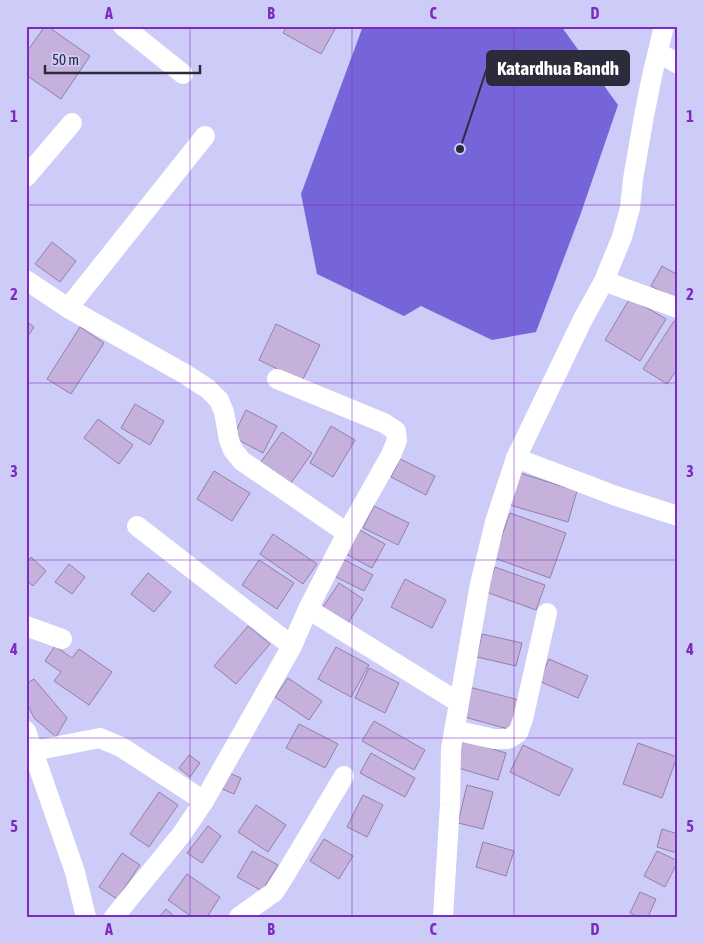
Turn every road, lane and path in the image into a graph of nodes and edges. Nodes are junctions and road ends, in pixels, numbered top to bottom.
1 (123, 26) edge
2 (664, 26) edge
3 (658, 52) junction
4 (678, 64) edge
5 (183, 74) dead end
6 (72, 123) dead end
7 (204, 136) dead end
8 (26, 177) edge
9 (26, 280) edge
10 (604, 282) junction
11 (68, 308) junction
12 (678, 308) edge
13 (277, 379) dead end
14 (516, 458) junction
15 (678, 516) edge
16 (137, 526) dead end
17 (347, 533) junction
18 (308, 609) junction
19 (547, 613) dead end
20 (26, 626) edge
21 (62, 639) dead end
22 (292, 646) junction
23 (458, 702) junction
24 (454, 730) junction
25 (26, 731) edge
26 (33, 750) junction
27 (344, 776) dead end
28 (204, 801) junction
29 (448, 915) edge
30 (86, 917) edge
31 (114, 917) edge
32 (239, 917) edge

1 - 5 street
2 - 3 street
3 - 4 street
3 - 10 street
6 - 8 street
7 - 11 street
9 - 11 street
10 - 12 street
10 - 14 street
11 - 17 street
13 - 17 street
14 - 15 street
14 - 23 street
16 - 22 street
17 - 18 street
18 - 22 street
18 - 23 street
19 - 24 street
20 - 21 street
22 - 28 street
23 - 24 street
24 - 29 street
25 - 26 street
26 - 28 street
26 - 30 street
27 - 32 street
28 - 31 street

